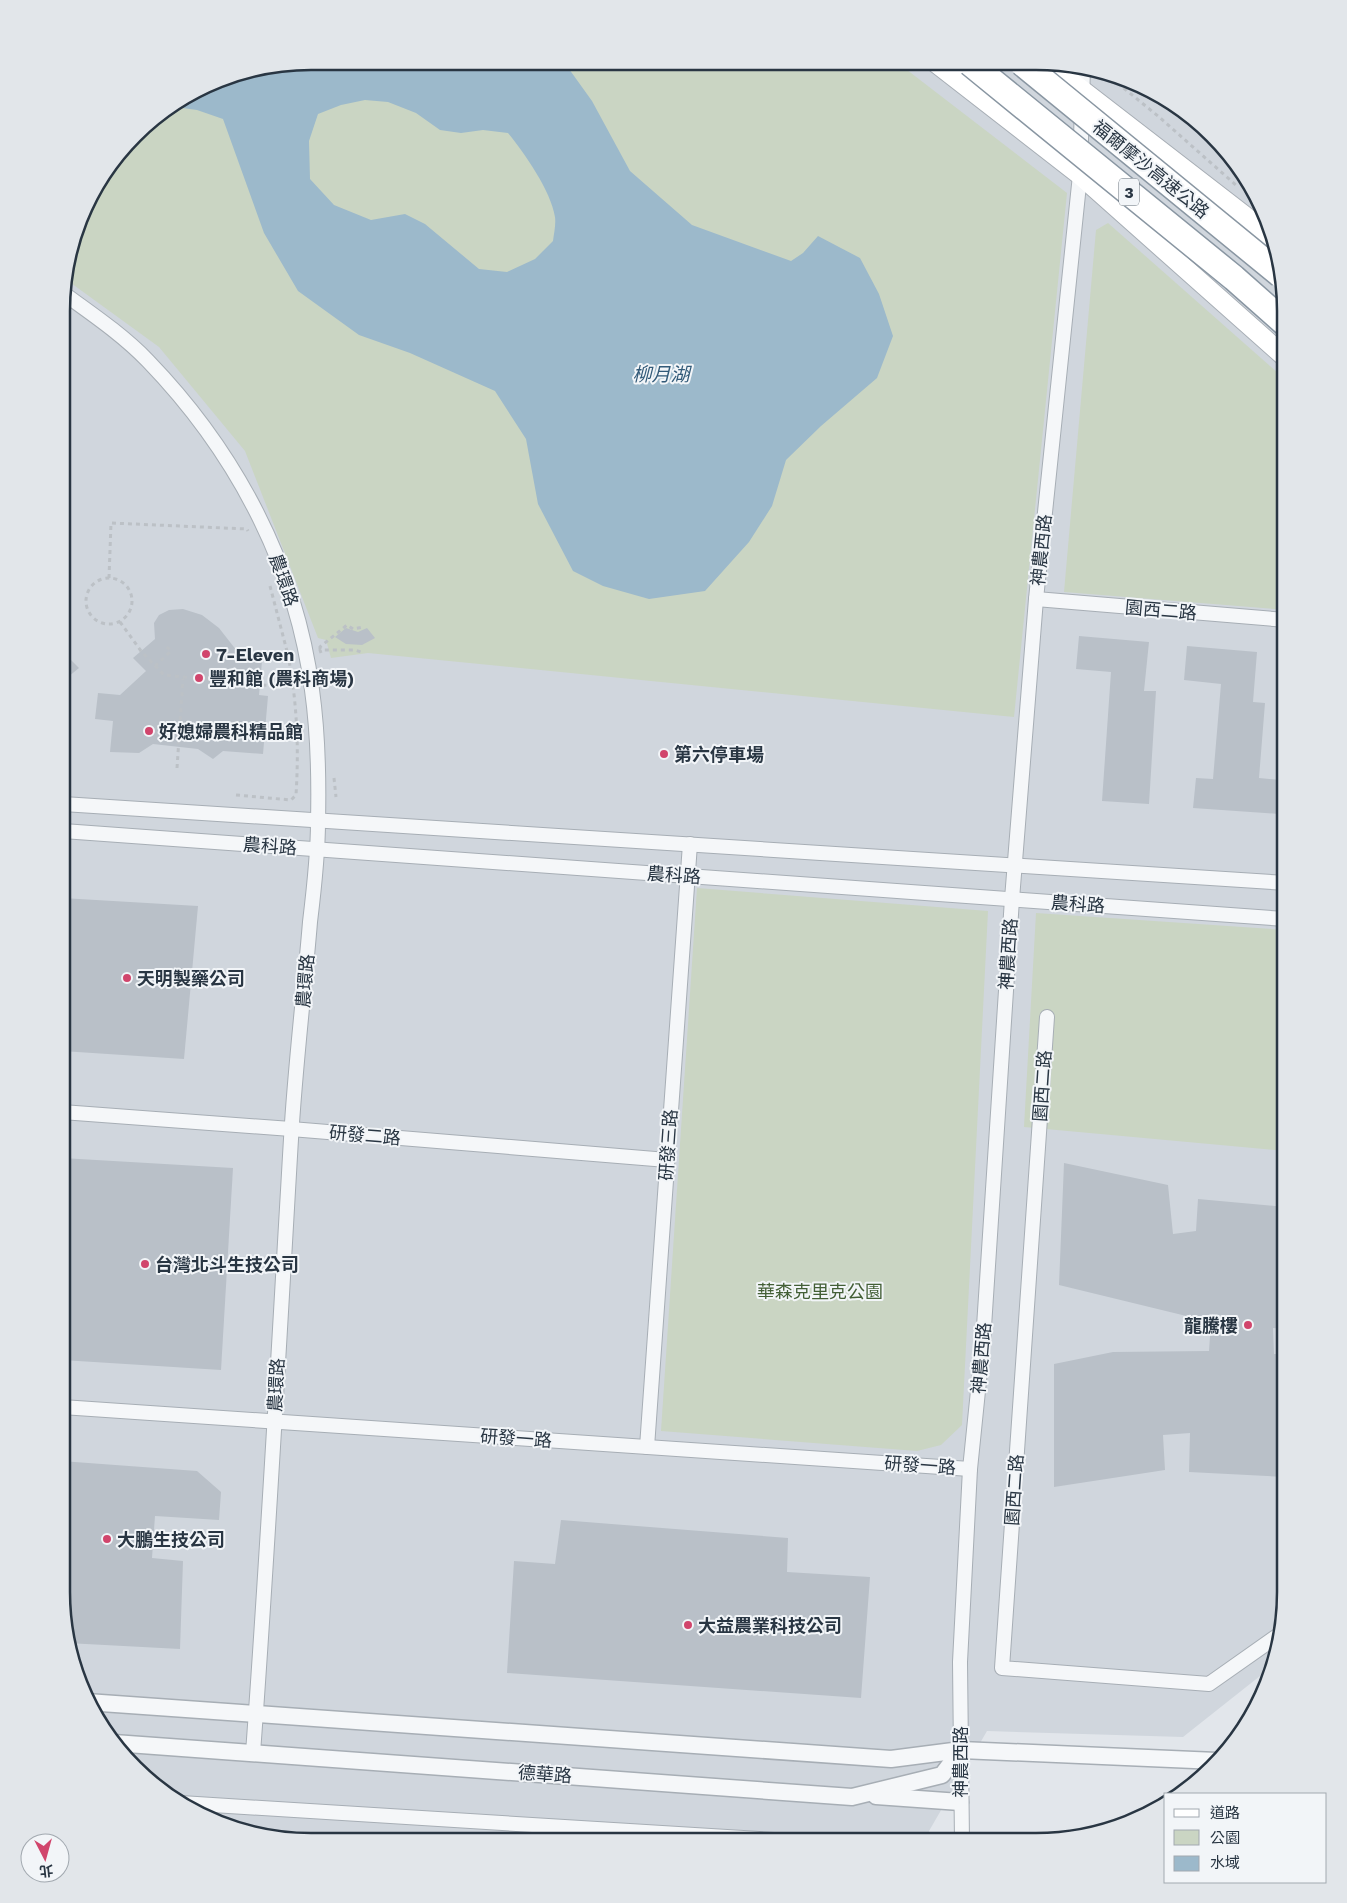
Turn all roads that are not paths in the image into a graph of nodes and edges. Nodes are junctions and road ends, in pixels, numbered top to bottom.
1 (945, 70) edge
2 (979, 70) edge
3 (1031, 70) edge
4 (1057, 71) edge
5 (1083, 75) edge
6 (1083, 93) junction
7 (1080, 175) junction
8 (1264, 234) edge
9 (1273, 268) edge
10 (71, 299) edge
11 (1277, 316) edge
12 (1277, 350) edge
13 (1036, 600) junction
14 (1277, 619) edge
15 (70, 804) edge
16 (318, 820) junction
17 (70, 832) edge
18 (690, 844) junction
19 (317, 849) junction
20 (1016, 864) junction
21 (687, 876) junction
22 (1277, 881) edge
23 (1012, 900) junction
24 (1277, 919) edge
25 (1047, 1017) dead end
26 (70, 1113) edge
27 (292, 1129) junction
28 (667, 1160) junction
29 (70, 1408) edge
30 (274, 1421) junction
31 (647, 1447) junction
32 (970, 1469) junction
33 (1272, 1640) edge
34 (97, 1703) edge
35 (256, 1714) junction
36 (124, 1744) edge
37 (961, 1750) junction
38 (253, 1753) junction
39 (1207, 1761) edge
40 (861, 1794) junction
41 (960, 1802) junction
42 (197, 1804) edge
43 (662, 1833) edge
44 (962, 1833) edge

1 - 7 main road
2 - 11 highway, 福爾摩沙高速公路 / 3, bridge
3 - 9 highway, 福爾摩沙高速公路 / 3, bridge
4 - 6 main road
5 - 6 street, 神農西路
6 - 7 street, 神農西路
6 - 8 main road
7 - 12 main road
7 - 13 street, 神農西路
10 - 16 street, 農環路
13 - 14 street, 園西二路
13 - 20 street, 神農西路
15 - 16 street, 農科路
16 - 18 street, 農科路
16 - 19 street, 農環路
17 - 19 street, 農科路
18 - 20 street, 農科路
18 - 21 street, 研發三路
19 - 21 street, 農科路
19 - 27 street, 農環路
20 - 22 street, 農科路
20 - 23 street, 神農西路
21 - 23 street, 農科路
21 - 28 street, 研發三路
23 - 24 street, 農科路
23 - 32 street, 神農西路
25 - 33 street, 園西二路
26 - 27 street, 研發二路
27 - 28 street, 研發二路
27 - 30 street, 農環路
28 - 31 street, 研發三路
29 - 30 street, 研發一路
30 - 31 street, 研發一路
30 - 35 street, 農環路
31 - 32 street, 研發一路
32 - 37 street, 神農西路
34 - 35 street
35 - 37 street
35 - 38 street, 農環路
36 - 38 street, 德華路
37 - 39 street
37 - 40 street, 德華路
37 - 41 street, 神農西路
38 - 40 street, 德華路
40 - 41 street
41 - 44 street, 神農西路
42 - 43 street

